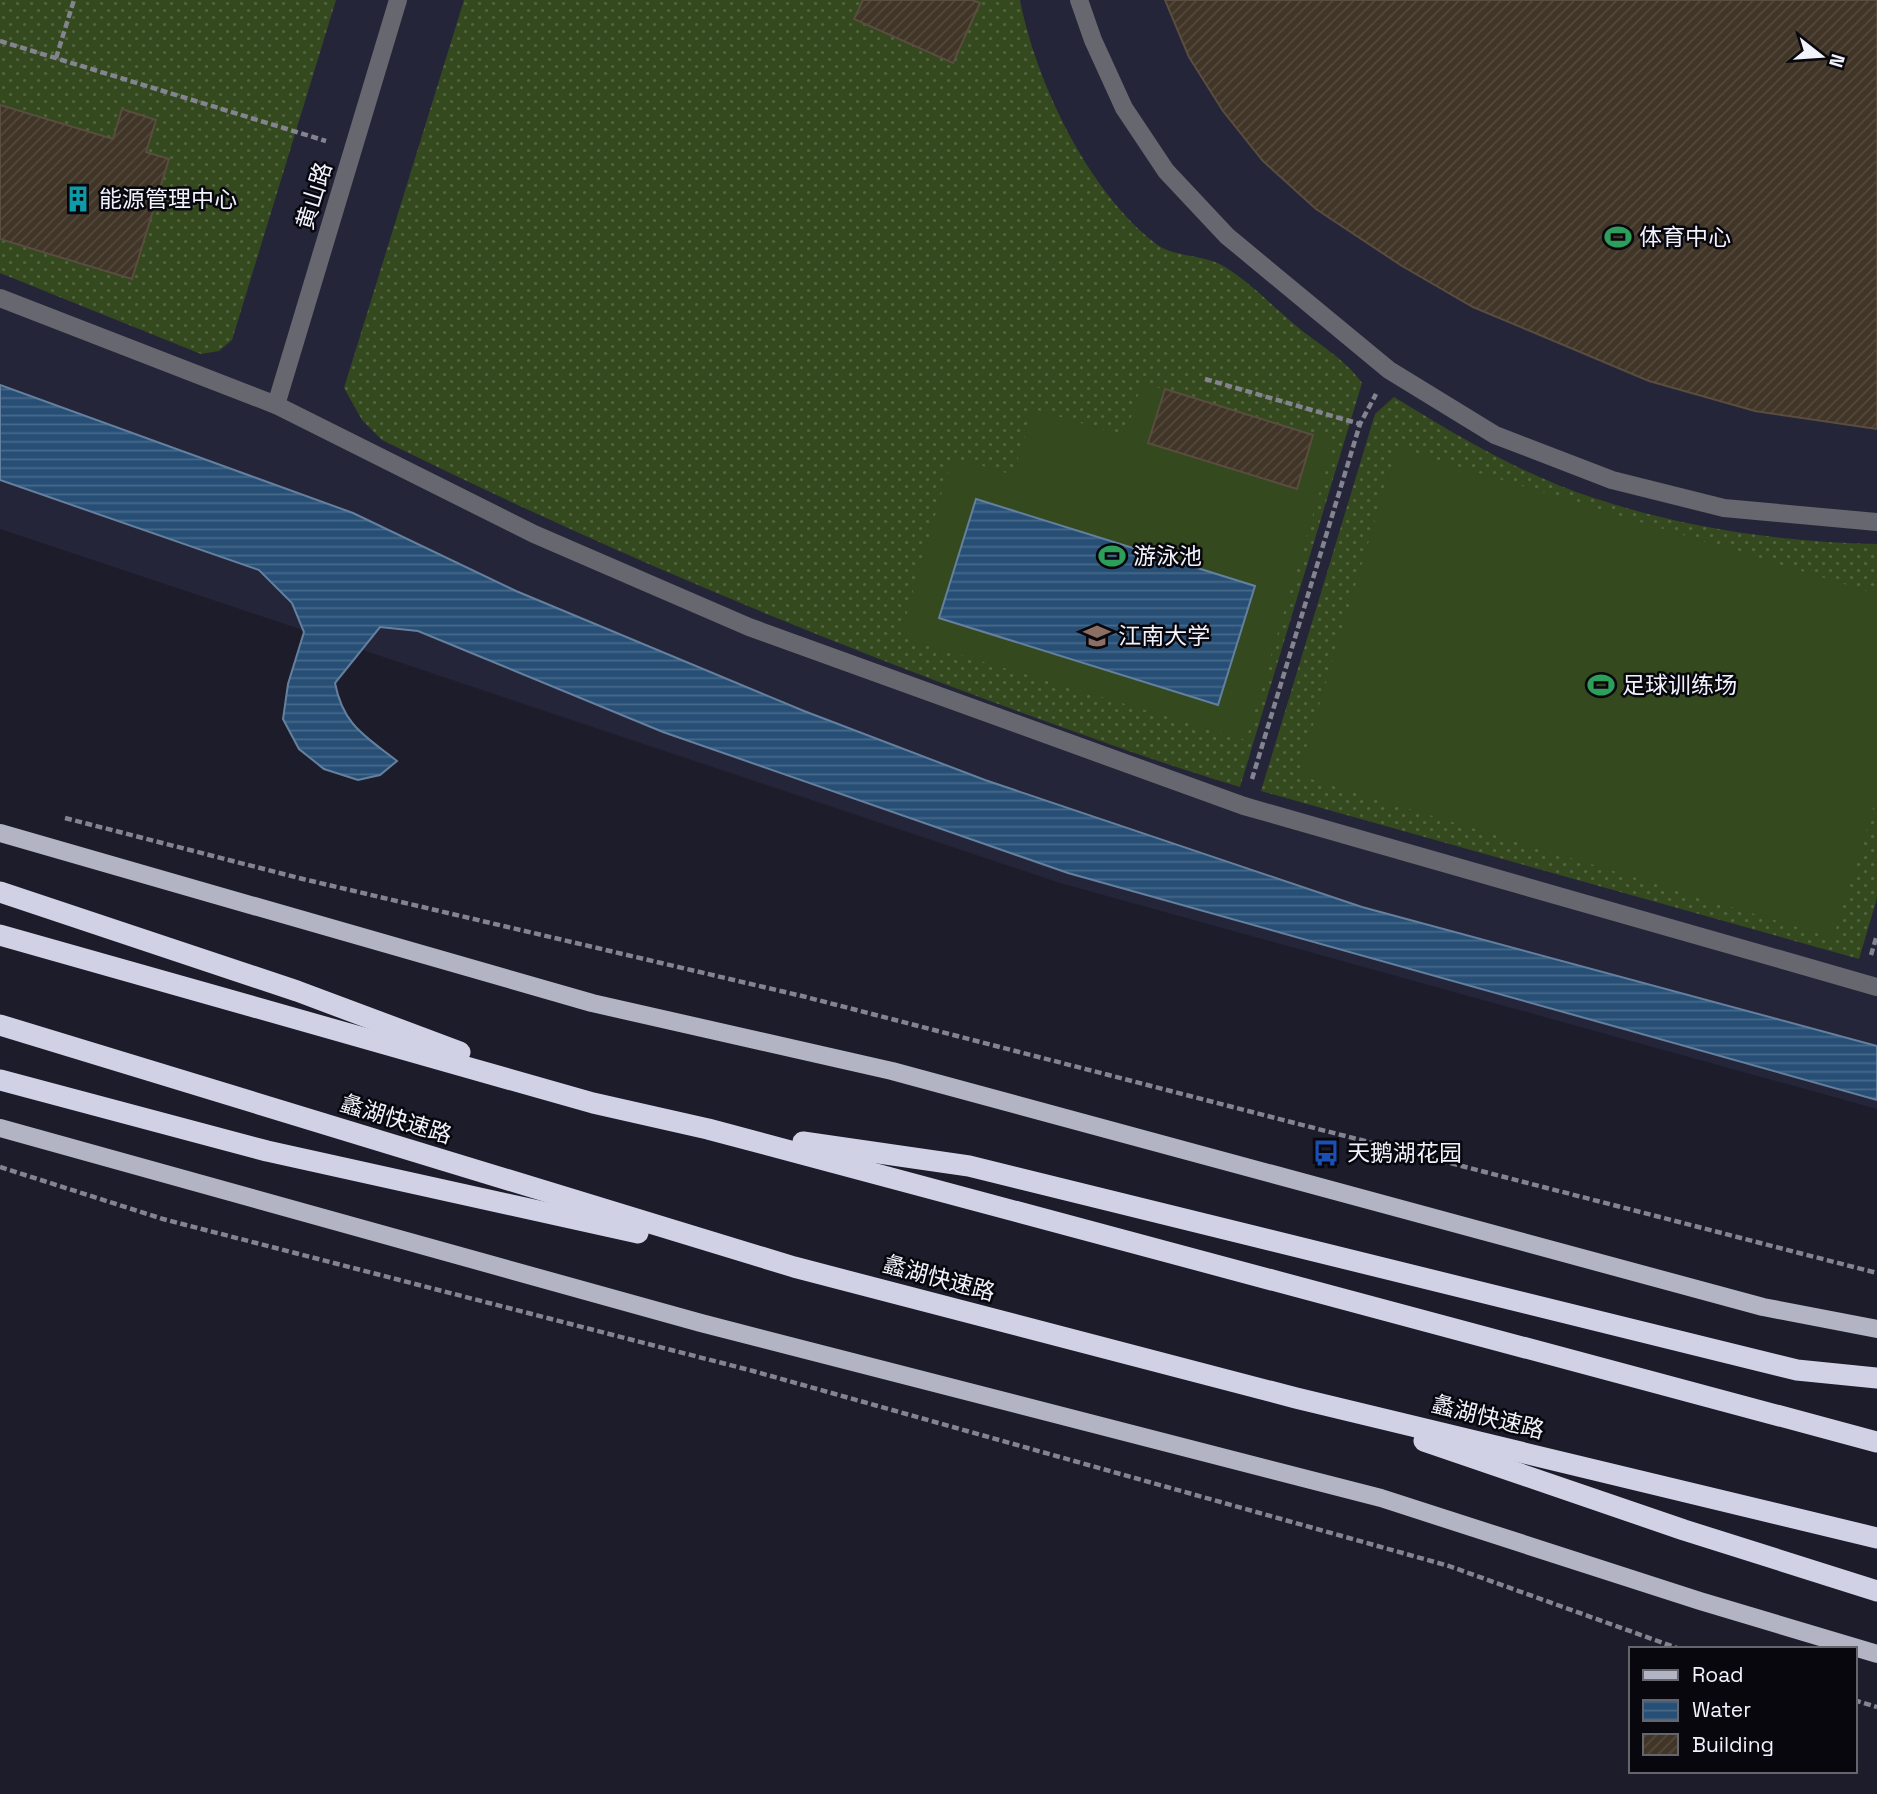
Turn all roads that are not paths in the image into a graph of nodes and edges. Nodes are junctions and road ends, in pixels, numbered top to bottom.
1 (398, 0) edge
2 (1079, 0) edge
3 (0, 298) edge
4 (276, 405) junction
5 (1877, 522) edge
6 (0, 833) edge
7 (0, 892) edge
8 (0, 935) edge
9 (1877, 986) edge
10 (0, 1026) edge
11 (0, 1080) edge
12 (593, 1103) junction
13 (0, 1128) edge
14 (708, 1129) junction
15 (794, 1267) junction
16 (1877, 1329) edge
17 (1797, 1370) junction
18 (1877, 1378) edge
19 (1877, 1391) edge
20 (1296, 1398) junction
21 (1877, 1442) edge
22 (1877, 1538) edge
23 (1877, 1591) edge
24 (1854, 1647) edge
25 (1856, 1648) edge
26 (1877, 1654) edge

1 - 4 street, 黄山路
2 - 5 street
3 - 4 street
4 - 9 street
6 - 16 main road
7 - 12 highway
8 - 12 highway
10 - 15 highway, 蠡湖快速路
11 - 15 highway
12 - 14 highway
13 - 24 main road
14 - 17 highway
14 - 21 highway
15 - 20 highway, 蠡湖快速路
17 - 18 highway
17 - 19 highway
20 - 22 highway, 蠡湖快速路
20 - 23 highway
25 - 26 main road

